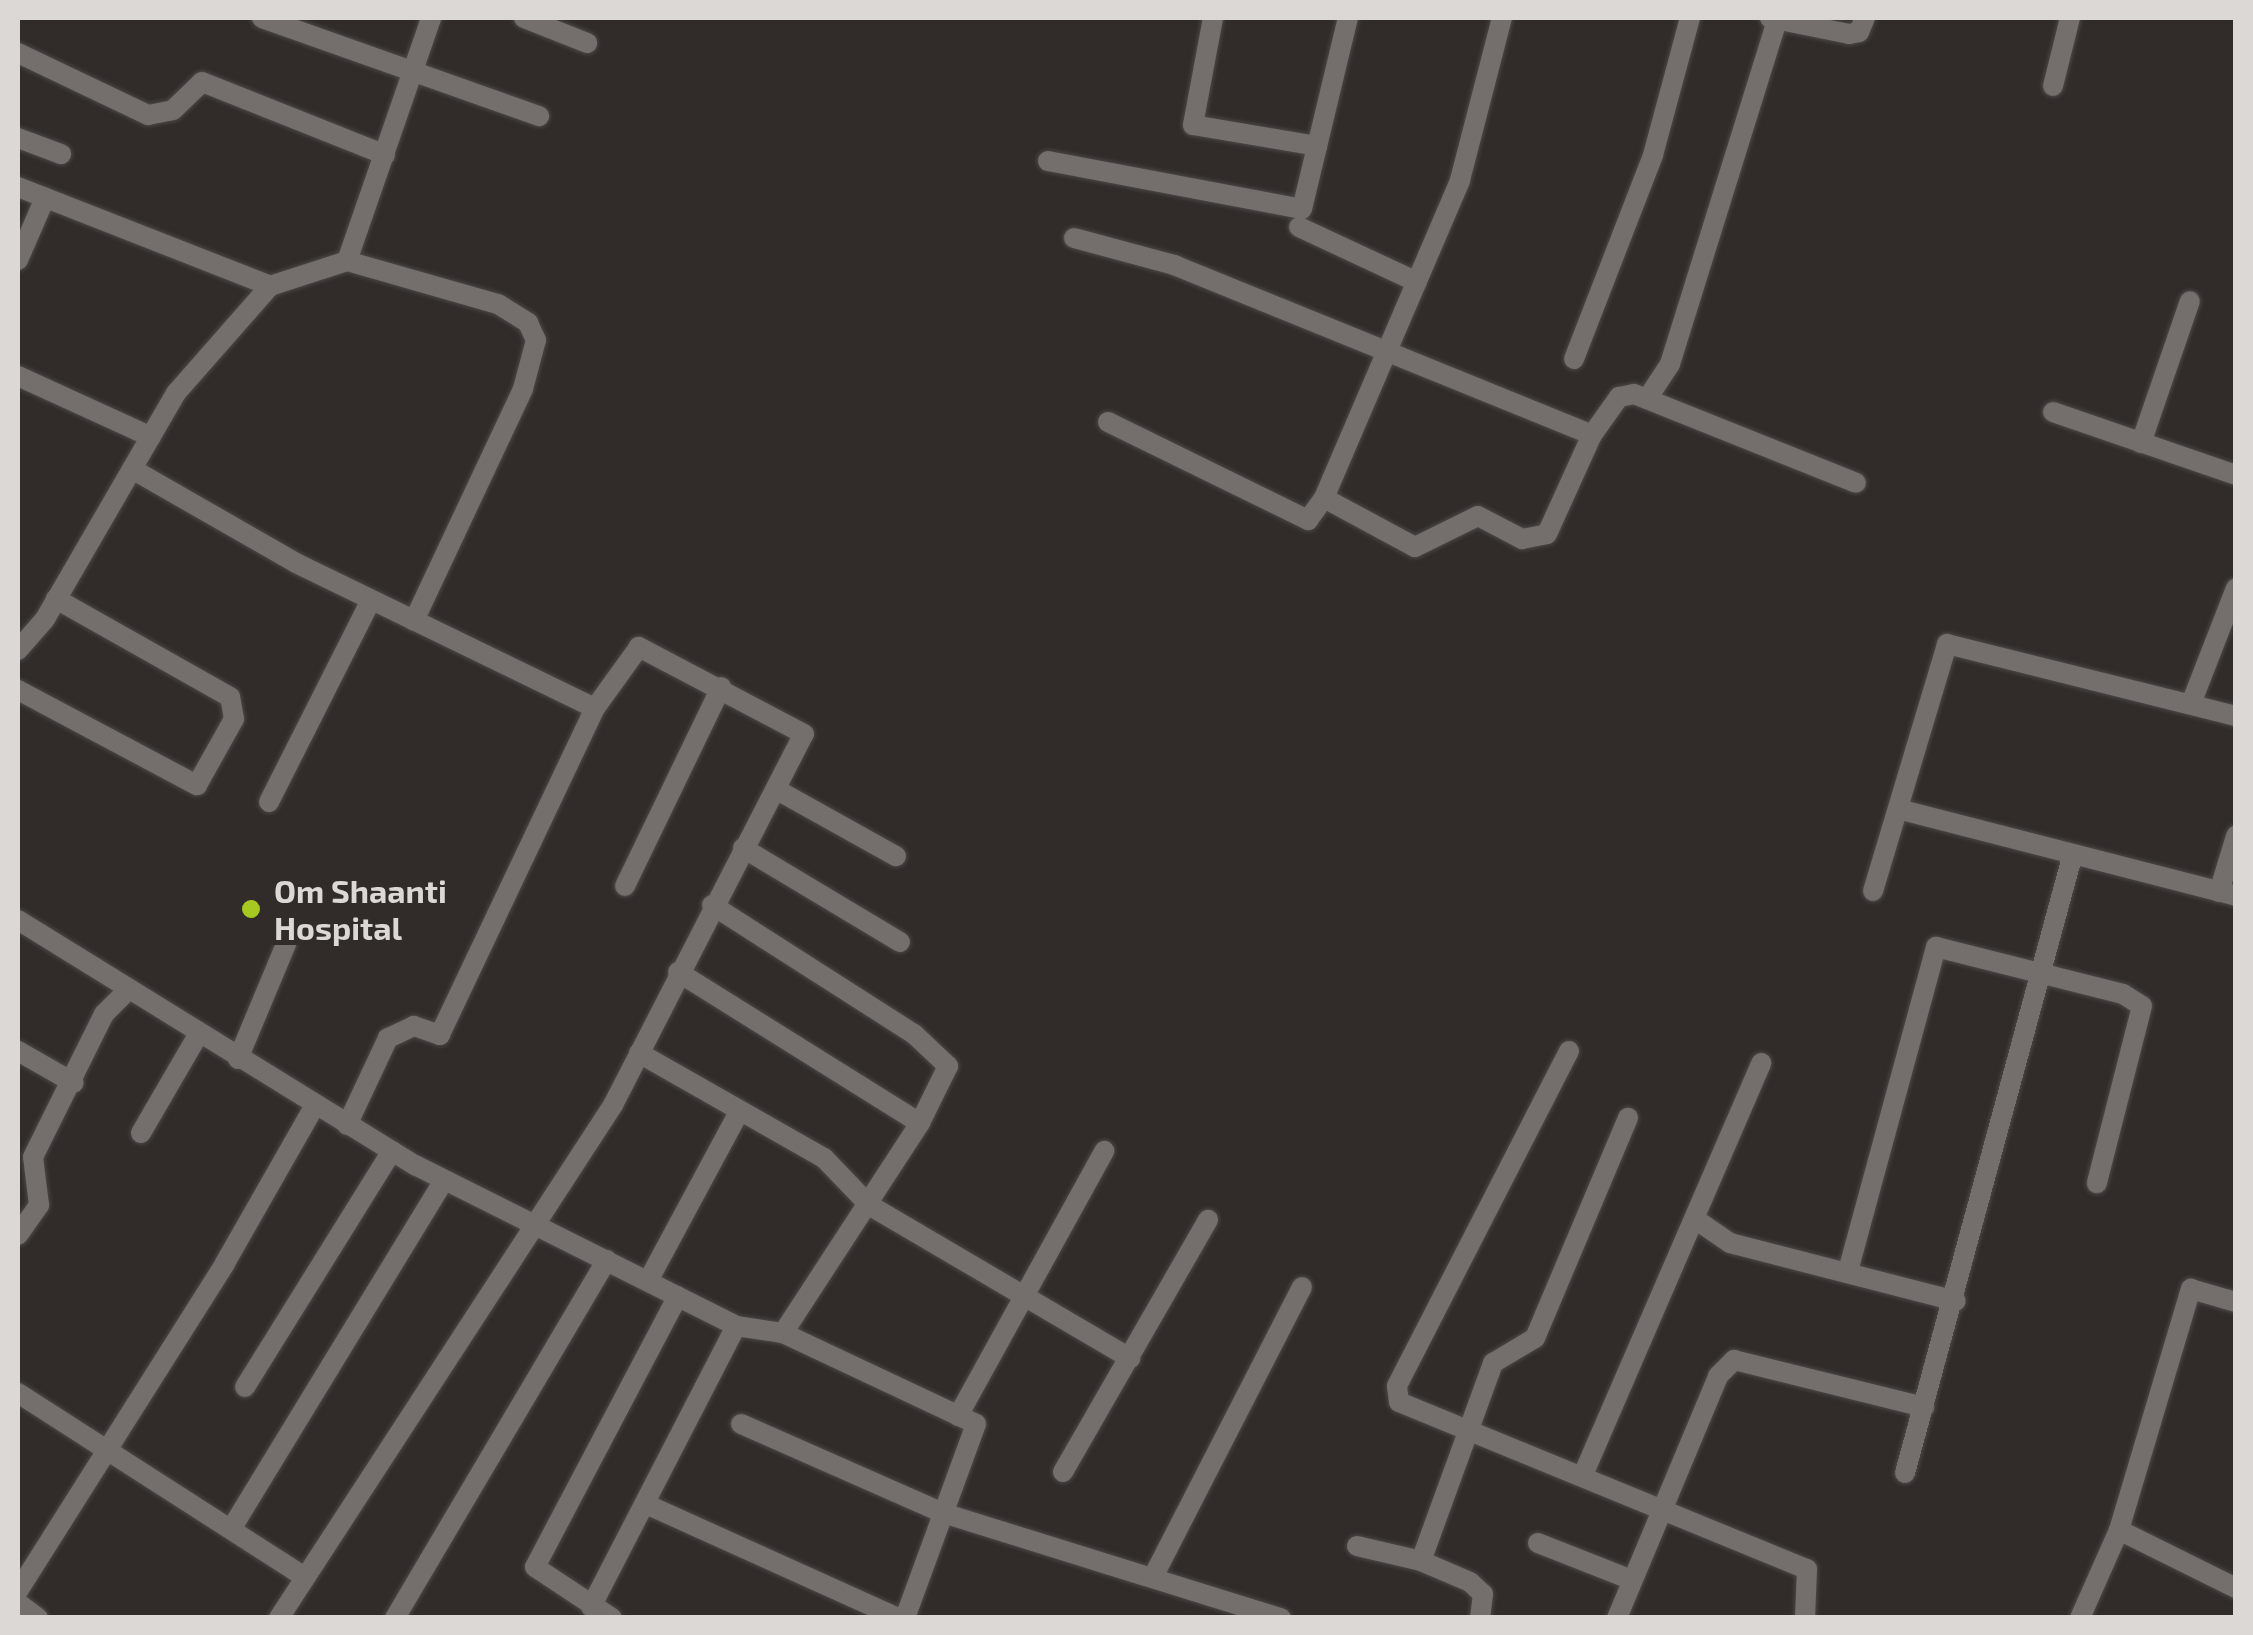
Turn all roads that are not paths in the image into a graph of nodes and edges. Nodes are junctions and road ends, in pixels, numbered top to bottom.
1 (262, 18) edge
2 (431, 18) edge
3 (524, 18) edge
4 (1213, 18) edge
5 (1348, 18) edge
6 (1502, 18) edge
7 (1690, 18) edge
8 (1865, 18) edge
9 (2070, 18) edge
10 (1774, 19) edge
11 (588, 43) dead end
12 (18, 53) edge
13 (413, 71) junction
14 (2054, 86) dead end
15 (539, 116) dead end
16 (18, 138) edge
17 (1317, 146) junction
18 (61, 154) dead end
19 (385, 156) junction
20 (1048, 161) dead end
21 (18, 187) edge
22 (44, 198) junction
23 (1298, 227) dead end
24 (1074, 238) dead end
25 (18, 260) edge
26 (347, 261) junction
27 (1417, 282) junction
28 (270, 286) junction
29 (2190, 301) dead end
30 (1389, 349) junction
31 (1574, 359) dead end
32 (18, 376) edge
33 (1647, 400) junction
34 (2053, 412) dead end
35 (1108, 422) dead end
36 (1592, 435) junction
37 (151, 437) junction
38 (2141, 443) junction
39 (132, 469) junction
40 (2236, 475) edge
41 (1856, 483) dead end
42 (1324, 498) junction
43 (2236, 588) edge
44 (56, 600) junction
45 (371, 600) junction
46 (414, 621) junction
47 (18, 650) edge
48 (721, 688) junction
49 (18, 690) edge
50 (2192, 701) junction
51 (595, 708) junction
52 (2236, 716) edge
53 (779, 791) junction
54 (269, 802) dead end
55 (1898, 809) junction
56 (2236, 836) edge
57 (743, 848) junction
58 (896, 856) dead end
59 (2072, 858) junction
60 (624, 886) dead end
61 (1873, 891) dead end
62 (2227, 894) edge
63 (712, 905) junction
64 (18, 920) edge
65 (900, 942) dead end
66 (286, 944) dead end
67 (678, 972) junction
68 (2037, 973) junction
69 (128, 990) junction
70 (198, 1035) junction
71 (18, 1051) edge
72 (1569, 1051) dead end
73 (639, 1054) junction
74 (238, 1059) junction
75 (1761, 1063) dead end
76 (74, 1083) junction
77 (315, 1106) junction
78 (738, 1114) junction
79 (1628, 1118) dead end
80 (920, 1123) junction
81 (347, 1125) junction
82 (141, 1134) dead end
83 (1104, 1151) dead end
84 (392, 1152) junction
85 (444, 1180) junction
86 (2097, 1183) dead end
87 (869, 1205) junction
88 (1695, 1219) junction
89 (1208, 1220) dead end
90 (534, 1224) junction
91 (18, 1235) edge
92 (606, 1260) junction
93 (1848, 1271) junction
94 (648, 1281) junction
95 (1302, 1287) dead end
96 (678, 1296) junction
97 (1023, 1300) junction
98 (1956, 1300) junction
99 (2236, 1302) edge
100 (736, 1326) junction
101 (783, 1334) junction
102 (1130, 1358) junction
103 (245, 1387) dead end
104 (18, 1393) edge
105 (1924, 1407) junction
106 (958, 1416) junction
107 (741, 1424) dead end
108 (1469, 1429) junction
109 (111, 1449) junction
110 (1063, 1472) dead end
111 (1905, 1472) dead end
112 (1583, 1475) junction
113 (648, 1506) junction
114 (1661, 1510) junction
115 (943, 1513) junction
116 (233, 1526) junction
117 (2118, 1530) junction
118 (1538, 1543) dead end
119 (1357, 1546) dead end
120 (1421, 1561) junction
121 (301, 1575) junction
122 (1153, 1578) junction
123 (1632, 1580) junction
124 (2236, 1588) edge
125 (18, 1590) edge
126 (18, 1603) edge
127 (591, 1607) junction
128 (38, 1618) edge
129 (279, 1618) edge
130 (395, 1618) edge
131 (612, 1618) edge
132 (901, 1618) edge
133 (1281, 1618) edge
134 (1480, 1618) edge
135 (1617, 1618) edge
136 (1805, 1618) edge
137 (2080, 1618) edge

1 - 13 street
2 - 13 street
3 - 11 street
4 - 17 street
5 - 17 street
6 - 27 street
7 - 31 street
8 - 10 street
9 - 14 street
10 - 33 street
12 - 19 street
13 - 15 street
13 - 19 street
16 - 18 street
17 - 20 street
19 - 26 street
21 - 22 street
22 - 25 street
22 - 28 street
23 - 27 street
24 - 30 street
26 - 28 street
26 - 46 street
27 - 30 street
28 - 37 street
29 - 38 street
30 - 36 street
30 - 42 street
32 - 37 street
33 - 36 street
33 - 41 street
34 - 38 street
35 - 42 street
36 - 42 street
37 - 39 street
38 - 40 street
39 - 44 street
39 - 45 street
43 - 50 street
44 - 47 street
44 - 49 street
45 - 46 street
45 - 54 street
46 - 51 street
48 - 51 street
48 - 53 street
48 - 60 street
50 - 52 street
50 - 55 street
51 - 81 street
53 - 57 street
53 - 58 street
55 - 59 street
55 - 61 street
56 - 62 street
57 - 63 street
57 - 65 street
59 - 62 street
59 - 68 street
63 - 67 street
63 - 80 street
64 - 69 street
66 - 74 street
67 - 73 street
67 - 80 street
68 - 86 street
68 - 93 street
68 - 98 street
69 - 70 street
69 - 76 street
70 - 74 street
70 - 82 street
71 - 76 street
72 - 108 street
73 - 78 street
73 - 90 street
74 - 77 street
75 - 88 street
76 - 91 street
77 - 81 street
77 - 109 street
78 - 87 street
78 - 94 street
79 - 108 street
80 - 87 street
81 - 84 street
83 - 97 street
84 - 85 street
84 - 103 street
85 - 90 street
85 - 116 street
87 - 97 street
87 - 101 street
88 - 93 street
88 - 112 street
89 - 102 street
90 - 92 street
90 - 121 street
92 - 94 street
92 - 130 street
93 - 98 street
94 - 96 street
95 - 122 street
96 - 100 street
96 - 127 street
97 - 102 street
97 - 106 street
98 - 105 street
99 - 117 street
100 - 101 street
100 - 113 street
101 - 106 street
102 - 110 street
104 - 109 street
105 - 111 street
105 - 114 street
106 - 115 street
107 - 115 street
108 - 112 street
108 - 120 street
109 - 116 street
109 - 125 street
112 - 114 street
113 - 127 street
113 - 132 street
114 - 123 street
114 - 136 street
115 - 122 street
115 - 132 street
116 - 121 street
117 - 124 street
117 - 137 street
118 - 123 street
119 - 120 street
120 - 134 street
121 - 129 street
122 - 133 street
123 - 135 street
126 - 128 street
127 - 131 street

